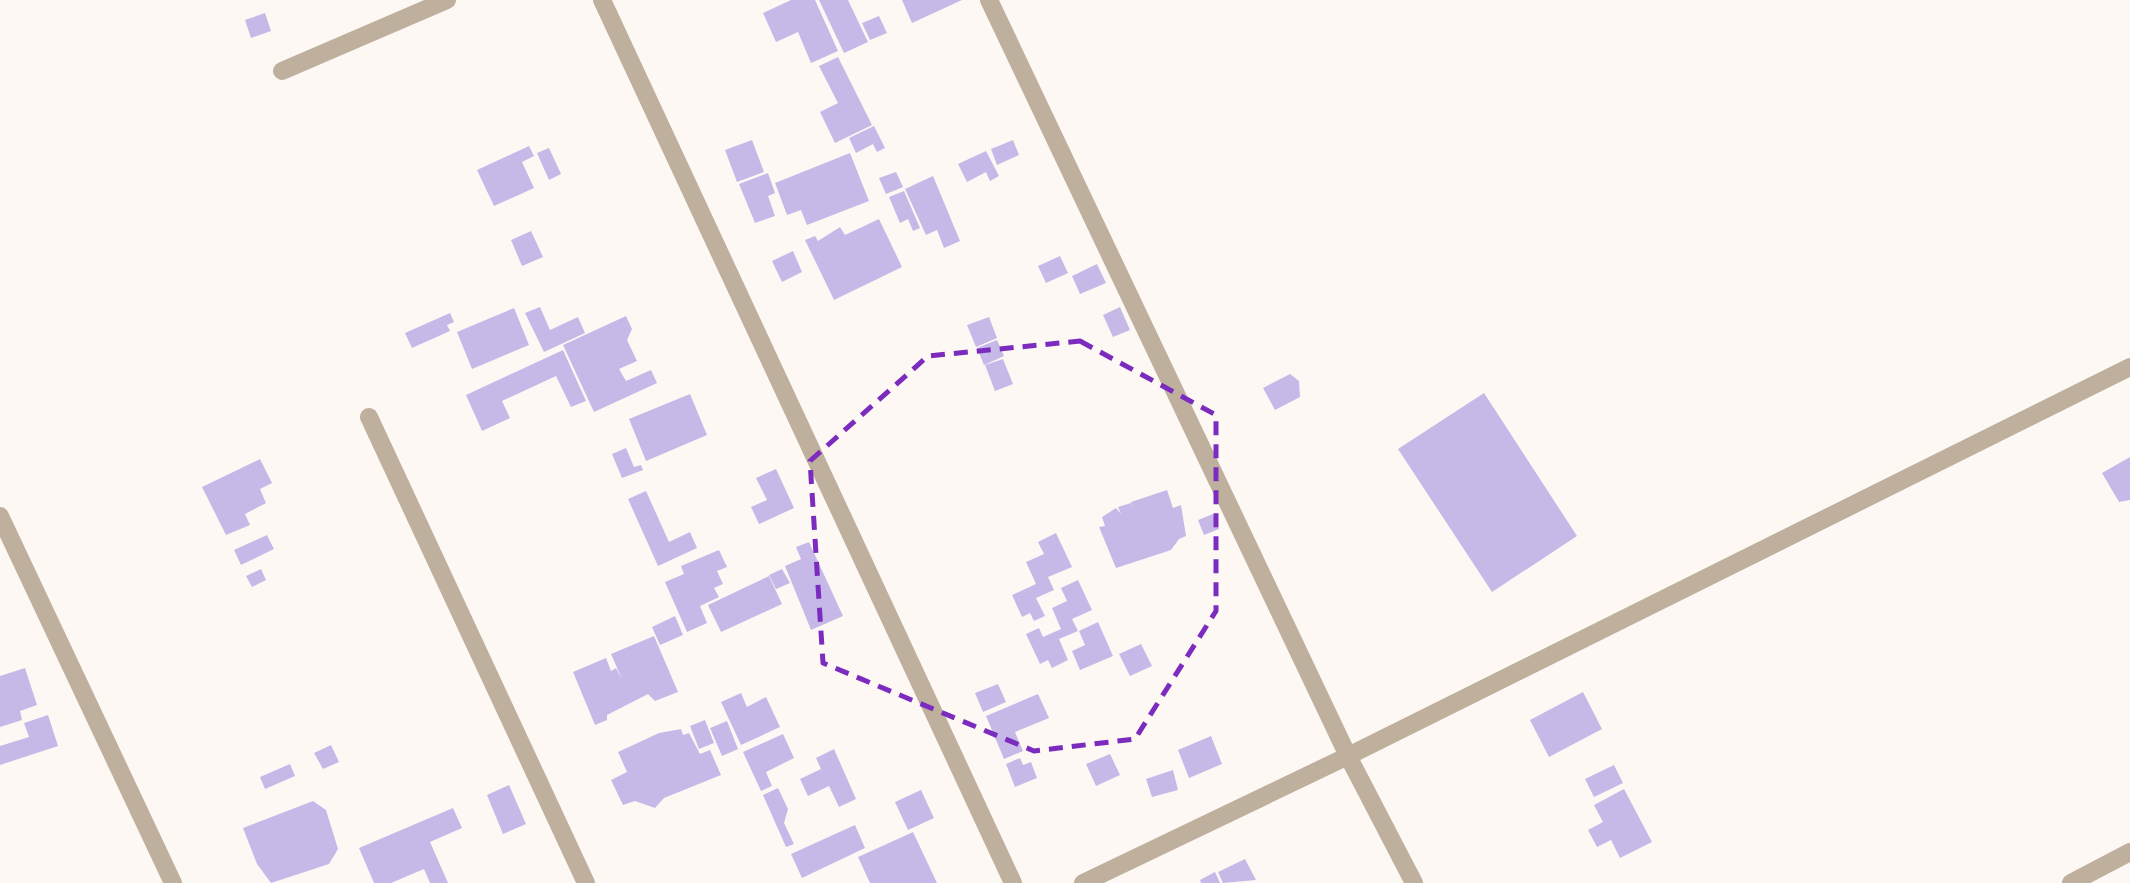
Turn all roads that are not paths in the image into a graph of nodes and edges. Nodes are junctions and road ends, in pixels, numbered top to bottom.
1 (447, 0) edge
2 (602, 0) edge
3 (989, 0) edge
4 (282, 71) dead end
5 (2130, 367) edge
6 (369, 416) dead end
7 (0, 516) edge
8 (1348, 756) junction
9 (2130, 852) edge
10 (173, 883) edge
11 (586, 883) edge
12 (1013, 883) edge
13 (1083, 883) edge
14 (1414, 883) edge
15 (2071, 883) edge

1 - 4 street
2 - 12 street
3 - 8 street
5 - 8 street
6 - 11 street
7 - 10 street
8 - 13 street
8 - 14 street
9 - 15 street

